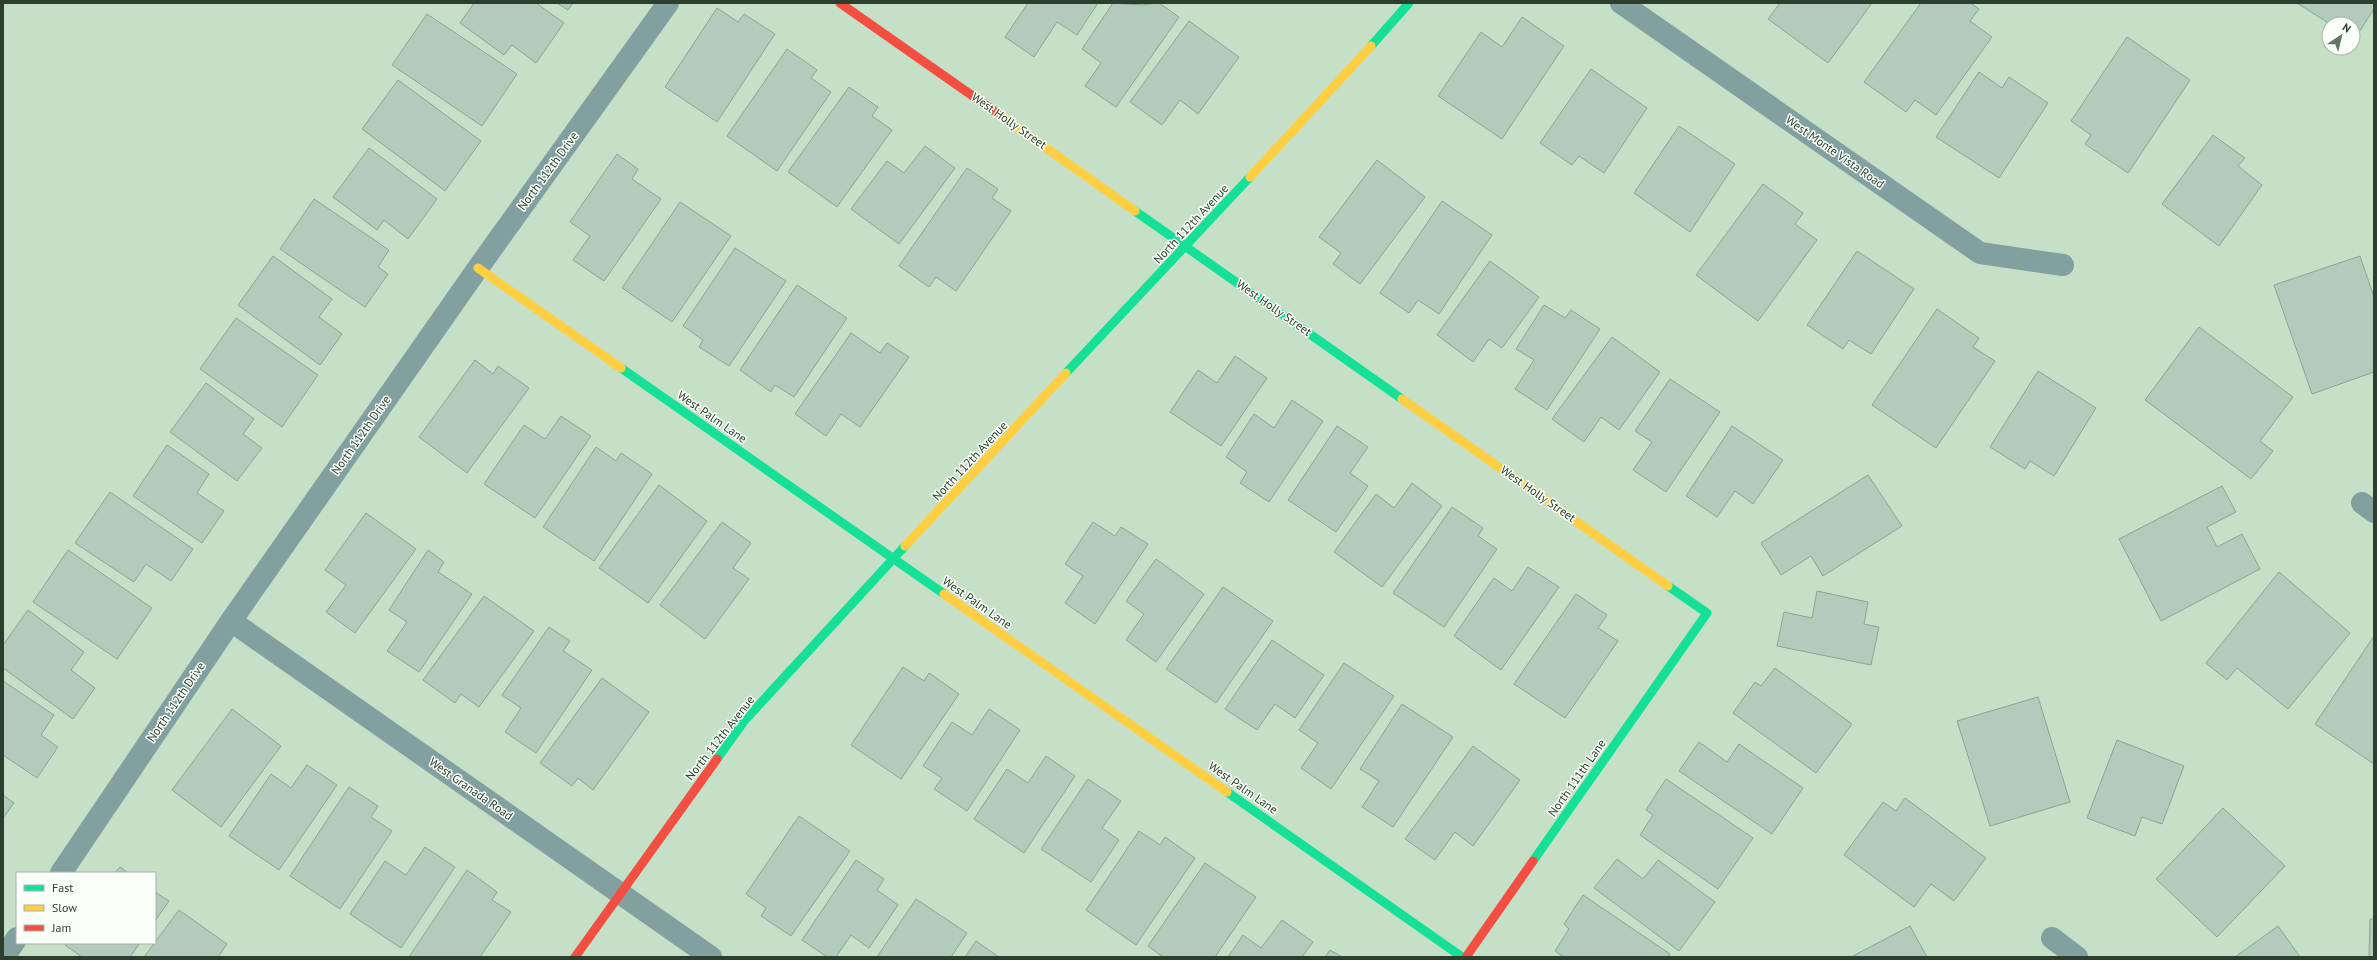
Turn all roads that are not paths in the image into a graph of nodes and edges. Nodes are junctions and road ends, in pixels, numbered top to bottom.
1 (668, 3) edge
2 (840, 3) edge
3 (1409, 3) edge
4 (1621, 3) edge
5 (1186, 246) junction
6 (2063, 265) dead end
7 (478, 268) junction
8 (895, 559) junction
9 (1707, 613) joint
10 (231, 621) junction
11 (62, 872) edge
12 (620, 893) junction
13 (2052, 938) dead end
14 (16, 939) edge
15 (4, 957) edge
16 (575, 957) edge
17 (711, 957) edge
18 (1462, 957) edge
19 (1466, 957) edge
20 (2077, 957) edge

1 - 7 street, North 112th Drive
2 - 5 street, West Holly Street
3 - 5 street, North 112th Avenue
4 - 6 street, West Monte Vista Road
5 - 8 street, North 112th Avenue
5 - 9 street, West Holly Street
7 - 8 street, West Palm Lane
7 - 10 street, North 112th Drive
8 - 12 street, North 112th Avenue
8 - 18 street, West Palm Lane
9 - 19 street, North 111th Lane
10 - 11 street, North 112th Drive
10 - 12 street, West Granada Road
12 - 16 street, North 112th Avenue
12 - 17 street, West Granada Road
13 - 20 street
14 - 15 street

